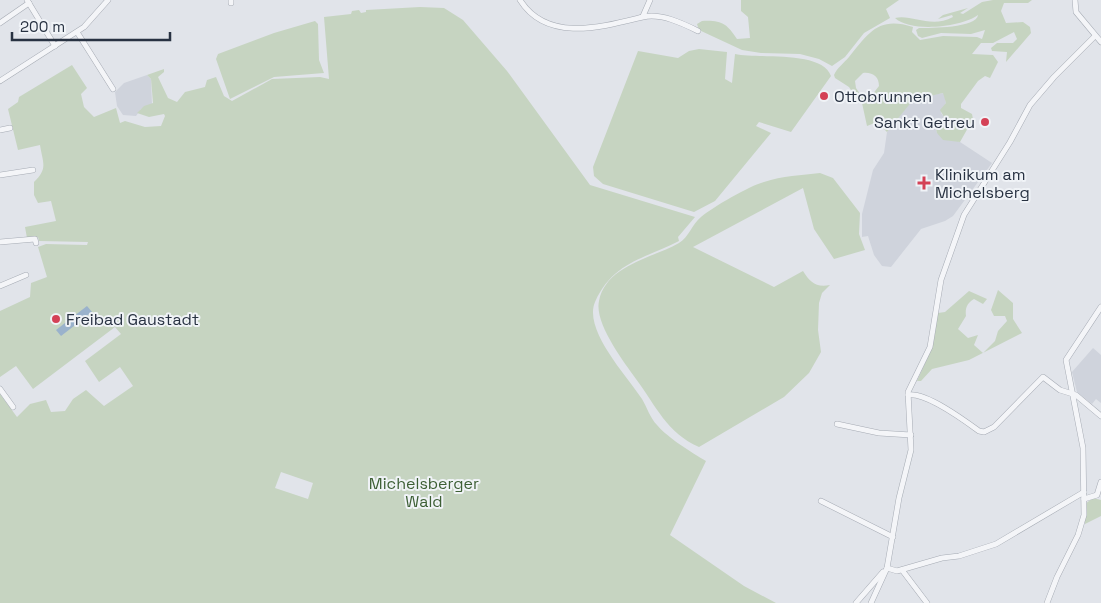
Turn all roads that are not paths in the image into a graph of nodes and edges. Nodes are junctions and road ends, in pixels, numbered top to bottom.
1 (108, 0) edge
2 (520, 0) edge
3 (650, 0) edge
4 (1075, 0) edge
5 (28, 2) edge
6 (644, 16) junction
7 (0, 23) edge
8 (698, 31) dead end
9 (76, 32) junction
10 (1095, 36) junction
11 (1101, 42) edge
12 (55, 46) junction
13 (0, 80) edge
14 (113, 89) dead end
15 (10, 128) dead end
16 (0, 130) edge
17 (33, 170) dead end
18 (0, 175) edge
19 (0, 242) edge
20 (36, 243) dead end
21 (26, 275) dead end
22 (0, 286) edge
23 (1100, 308) edge
24 (0, 389) edge
25 (1072, 393) junction
26 (908, 395) junction
27 (13, 408) dead end
28 (1101, 416) edge
29 (837, 424) dead end
30 (911, 435) junction
31 (1101, 482) edge
32 (1084, 492) junction
33 (1084, 499) junction
34 (821, 501) dead end
35 (893, 537) junction
36 (887, 568) junction
37 (902, 570) junction
38 (856, 603) edge
39 (871, 603) edge
40 (927, 603) edge
41 (1047, 603) edge

1 - 9 street
2 - 6 street
3 - 6 street
4 - 10 street
5 - 7 street
5 - 12 street
6 - 8 street
9 - 12 street
9 - 14 street
10 - 11 street
10 - 26 street
12 - 13 street
15 - 16 street
17 - 18 street
19 - 20 street
21 - 22 street
23 - 25 street
24 - 27 street
25 - 26 street
25 - 28 street
25 - 32 street
26 - 30 street
29 - 30 street
30 - 35 street
31 - 33 street
32 - 33 street
32 - 37 street
33 - 41 street
34 - 35 street
35 - 36 street
36 - 37 street
36 - 38 street
36 - 39 street
37 - 40 street

